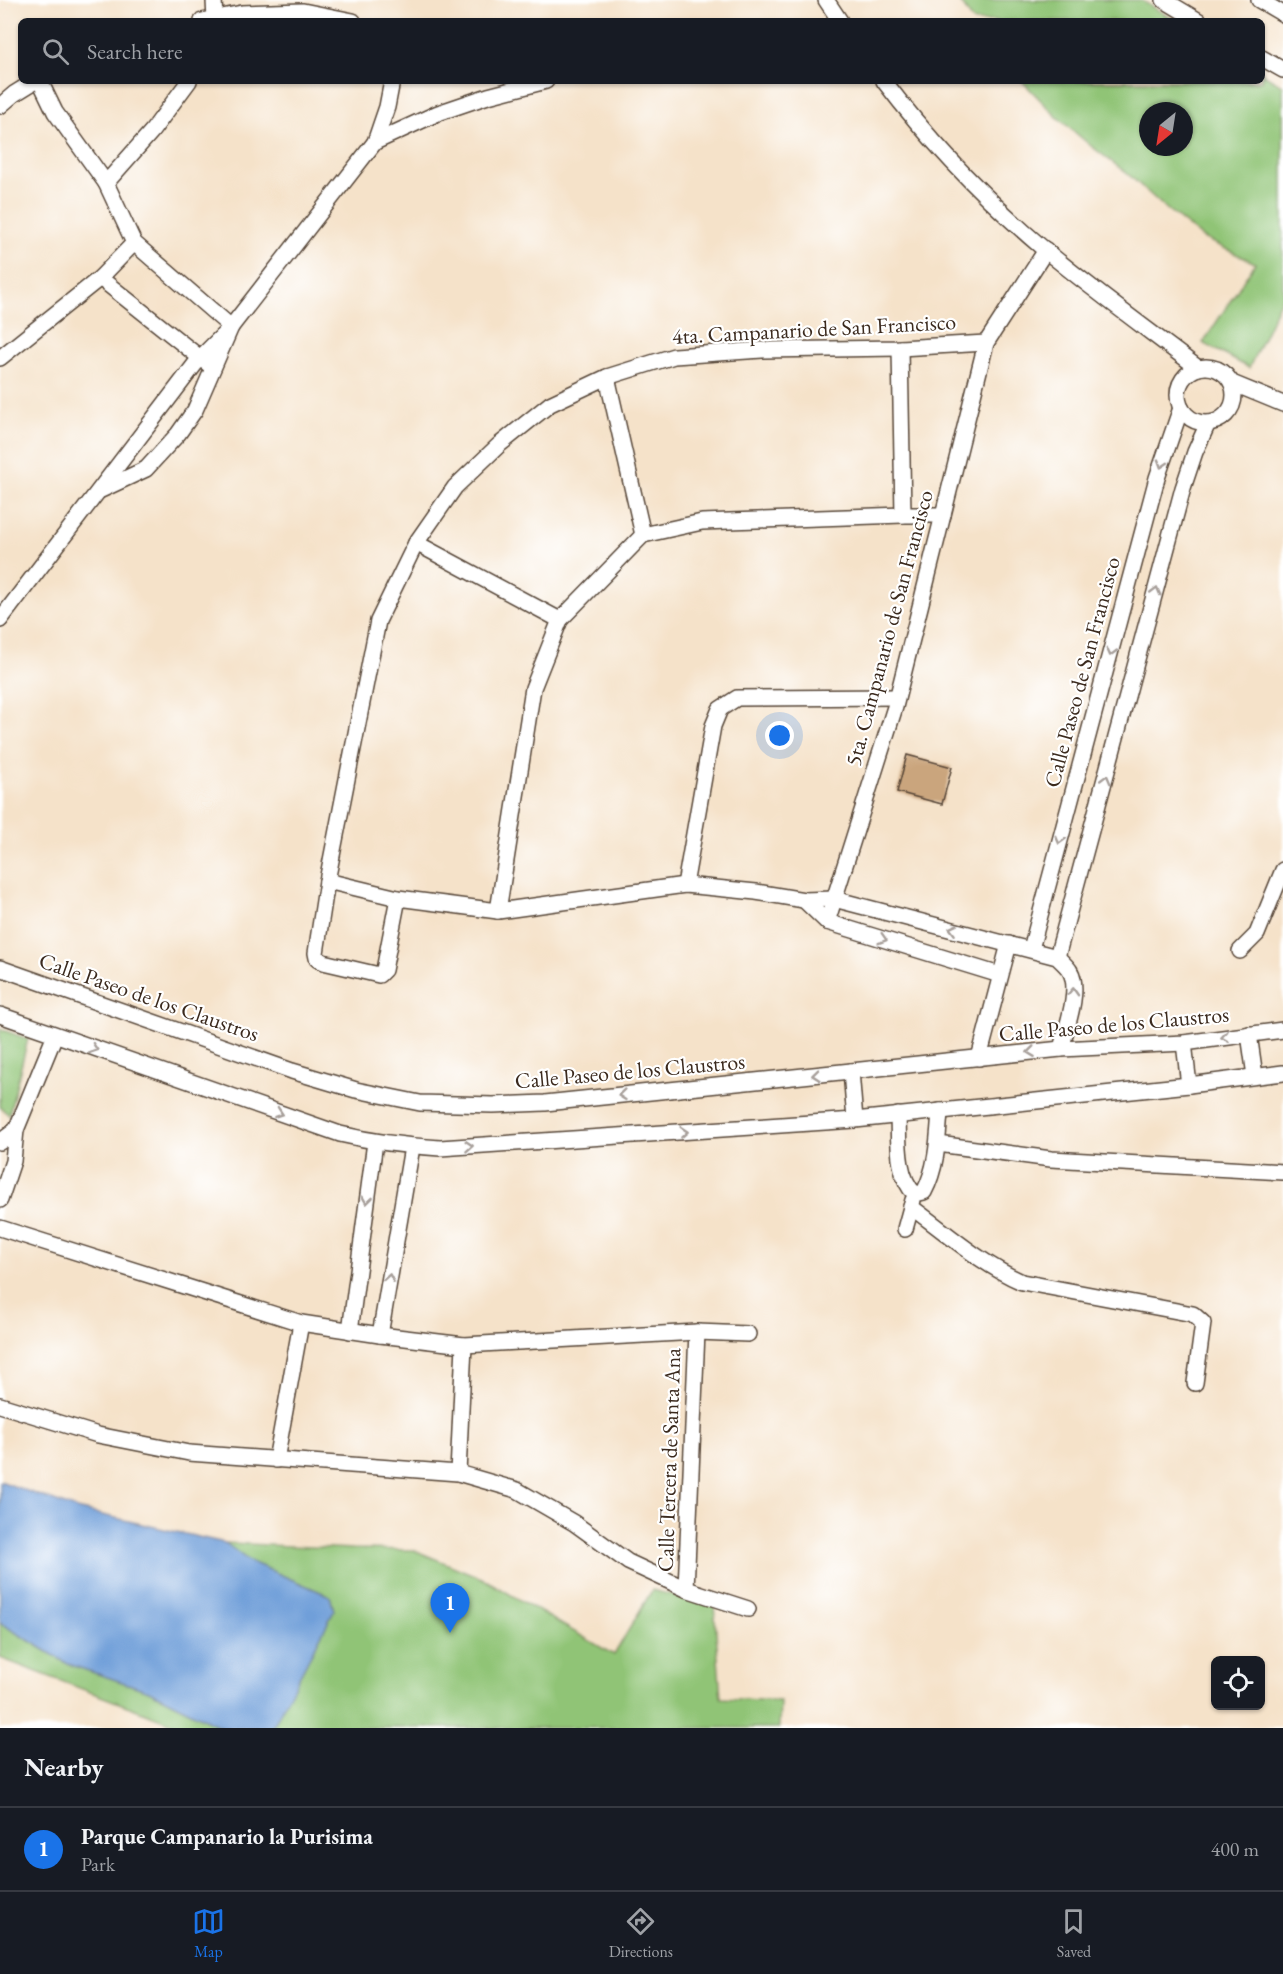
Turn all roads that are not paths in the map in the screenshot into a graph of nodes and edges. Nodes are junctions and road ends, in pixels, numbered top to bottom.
1 (214, 0) edge
2 (826, 0) edge
3 (1164, 0) edge
4 (1258, 0) edge
5 (241, 7) edge
6 (1283, 14) edge
7 (211, 18) edge
8 (216, 18) edge
9 (338, 18) edge
10 (838, 18) edge
11 (1194, 18) edge
12 (1265, 60) edge
13 (1283, 70) edge
14 (32, 84) edge
15 (40, 84) edge
16 (187, 84) edge
17 (392, 84) edge
18 (534, 84) edge
19 (886, 84) edge
20 (0, 106) edge
21 (375, 142) junction
22 (106, 183) junction
23 (134, 243) junction
24 (1046, 250) junction
25 (100, 278) junction
26 (231, 327) junction
27 (986, 343) junction
28 (900, 348) junction
29 (0, 358) edge
30 (199, 358) junction
31 (214, 368) junction
32 (1198, 368) junction
33 (607, 377) junction
34 (1232, 383) junction
35 (1283, 404) edge
36 (1181, 408) junction
37 (1208, 423) junction
38 (97, 492) junction
39 (903, 514) junction
40 (943, 515) junction
41 (643, 535) junction
42 (416, 543) junction
43 (0, 620) edge
44 (560, 620) junction
45 (1102, 688) junction
46 (1128, 696) junction
47 (897, 697) junction
48 (1283, 870) edge
49 (327, 881) junction
50 (685, 885) junction
51 (398, 898) junction
52 (834, 899) junction
53 (804, 900) junction
54 (498, 911) junction
55 (827, 922) junction
56 (1009, 944) junction
57 (1030, 949) junction
58 (1240, 951) dead end
59 (1057, 957) junction
60 (0, 968) edge
61 (1000, 975) junction
62 (0, 1015) edge
63 (1283, 1030) edge
64 (1249, 1034) junction
65 (55, 1035) junction
66 (1184, 1043) junction
67 (1061, 1049) junction
68 (979, 1058) junction
69 (851, 1071) junction
70 (1283, 1073) edge
71 (1255, 1076) junction
72 (1189, 1085) junction
73 (940, 1111) junction
74 (898, 1115) junction
75 (855, 1120) junction
76 (16, 1130) junction
77 (0, 1142) edge
78 (375, 1142) junction
79 (938, 1143) junction
80 (412, 1147) junction
81 (1283, 1172) edge
82 (0, 1200) edge
83 (913, 1201) junction
84 (0, 1228) edge
85 (905, 1229) dead end
86 (301, 1323) junction
87 (350, 1331) junction
88 (697, 1332) junction
89 (748, 1334) dead end
90 (380, 1335) junction
91 (464, 1345) junction
92 (1195, 1383) dead end
93 (0, 1406) edge
94 (276, 1460) junction
95 (458, 1473) junction
96 (686, 1589) junction
97 (748, 1609) dead end

1 - 7 street
2 - 10 street
3 - 11 street
4 - 6 street
5 - 8 street
5 - 9 street
12 - 13 street
14 - 20 street
15 - 22 street
16 - 22 street
17 - 21 street
18 - 21 street
19 - 24 street
21 - 26 street
22 - 23 street
23 - 25 street
23 - 26 street
24 - 27 street, 4ta. Campanario de San Francisco
24 - 32 street
25 - 29 street
25 - 30 street
26 - 30 street
26 - 31 street
27 - 28 street, 4ta. Campanario de San Francisco
27 - 40 street, 5ta. Campanario de San Francisco
28 - 33 street, 4ta. Campanario de San Francisco
28 - 39 street
30 - 31 street
30 - 38 street
31 - 38 street
32 - 34 street
32 - 36 street
33 - 41 street
33 - 42 street, 4ta. Campanario de San Francisco
34 - 35 street
34 - 37 street
36 - 37 street
36 -> 45 street, Calle Paseo de San Francisco
46 -> 37 street
38 - 43 street
39 - 40 street
39 - 41 street
40 - 47 street, 5ta. Campanario de San Francisco
41 - 44 street
42 - 44 street
42 - 49 street, 4ta. Campanario de San Francisco
44 - 54 street
45 - 46 street
45 -> 57 street, Calle Paseo de San Francisco
59 -> 46 street
47 - 50 street
47 - 52 street, 5ta. Campanario de San Francisco
48 - 58 street
49 - 51 street
49 - 51 street, 4ta. Campanario de San Francisco
50 - 53 street
50 - 54 street
51 - 54 street
52 - 53 street
52 - 55 street, 5ta. Campanario de San Francisco
56 -> 52 street
53 - 55 street
55 -> 61 street
56 - 57 street
56 - 61 street
57 - 59 street
67 -> 59 street
69 -> 60 street, Calle Paseo de los Claustros
61 - 68 street
62 - 65 street
63 - 64 street, Calle Paseo de los Claustros
64 -> 66 street, Calle Paseo de los Claustros
64 - 71 street
65 - 76 street
65 -> 78 street
66 - 67 street, Calle Paseo de los Claustros
66 - 72 street
67 -> 68 street, Calle Paseo de los Claustros
68 - 69 street, Calle Paseo de los Claustros
69 - 75 street
70 - 71 street
71 - 72 street
72 - 73 street
73 - 74 street
73 - 79 street
74 - 75 street
74 - 83 street
80 -> 75 street
76 - 77 street
76 - 82 street
78 - 80 street
78 -> 87 street
79 - 81 street
79 - 83 street
90 -> 80 street
83 - 85 street
83 - 92 street
84 - 86 street
86 - 87 street
86 - 94 street
87 - 90 street
88 - 89 street
88 - 91 street
88 - 96 street, Calle Tercera de Santa Ana
90 - 91 street
91 - 95 street
93 - 94 street
94 - 95 street
95 - 96 street
96 - 97 street

